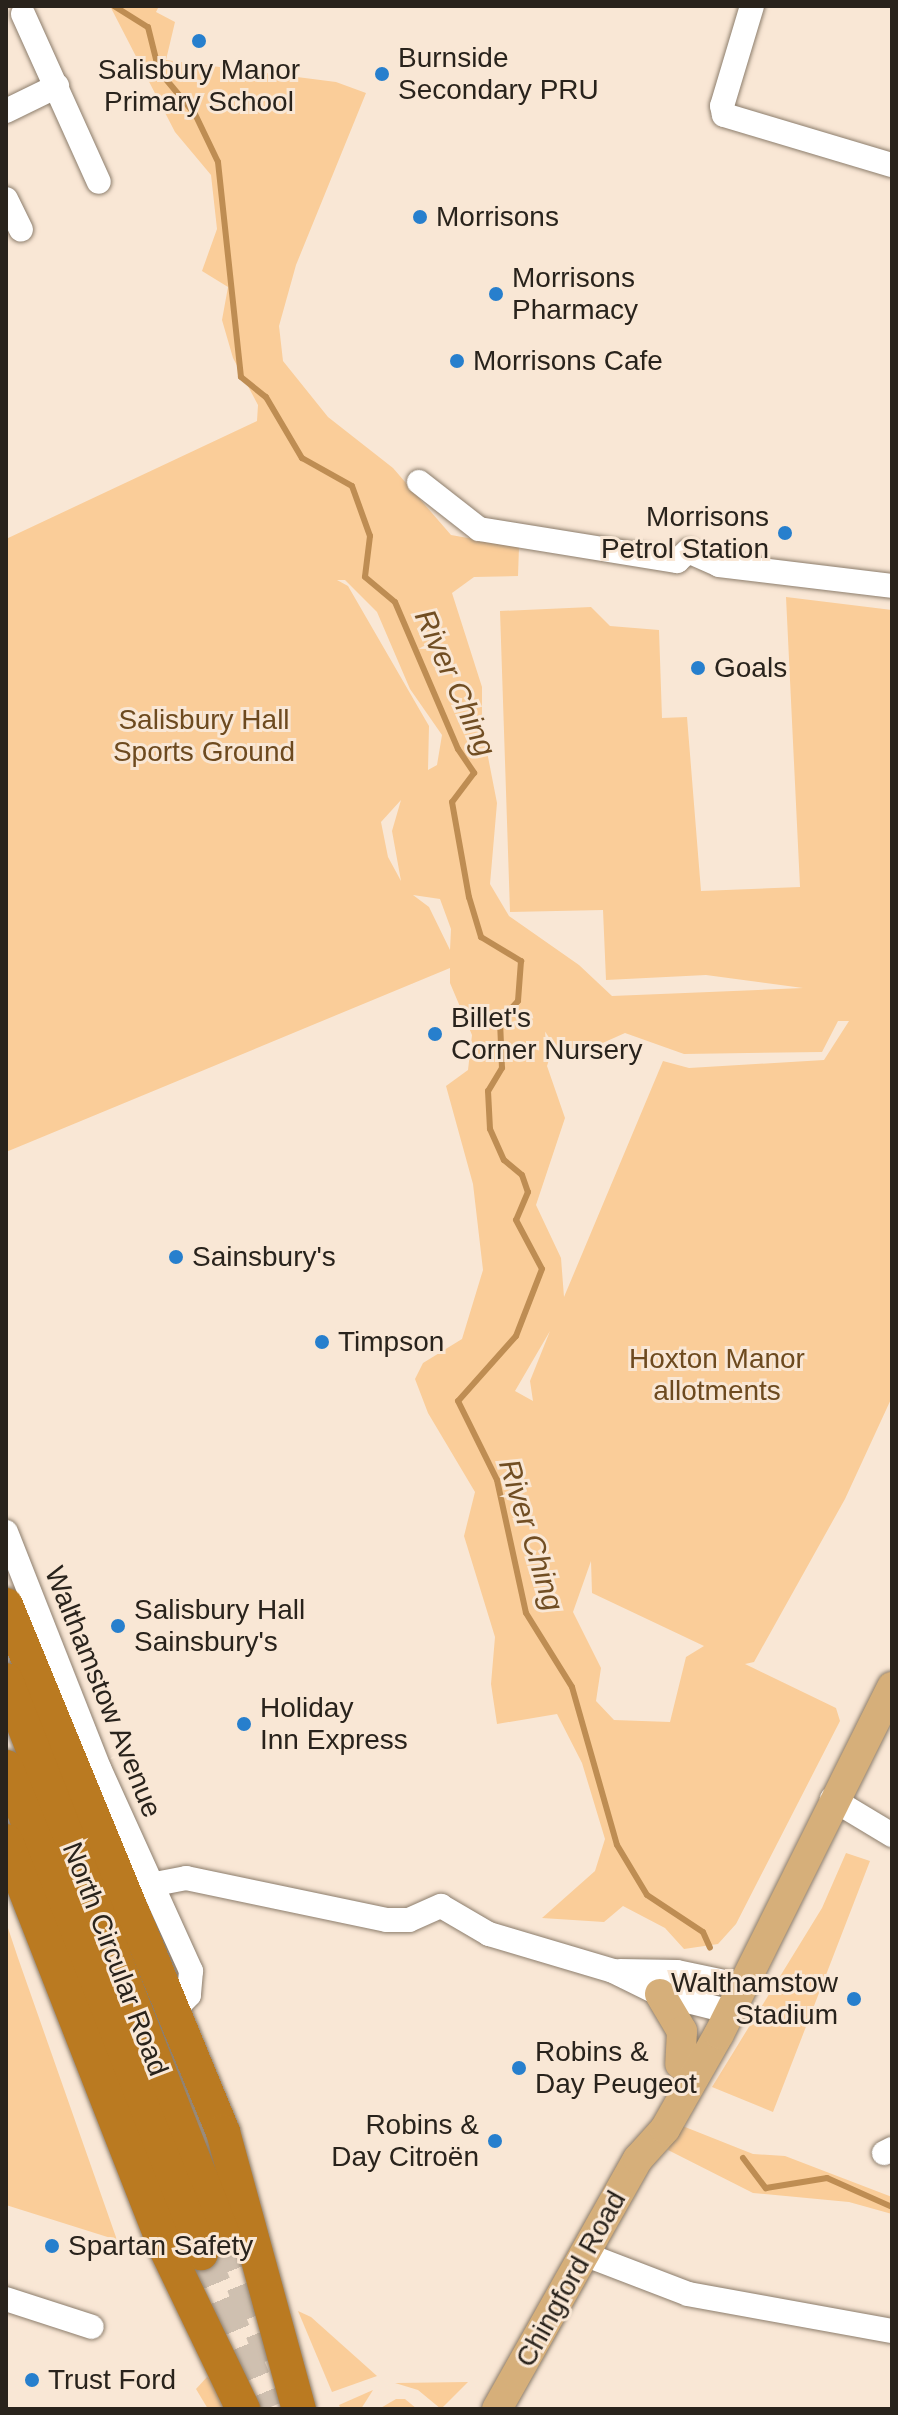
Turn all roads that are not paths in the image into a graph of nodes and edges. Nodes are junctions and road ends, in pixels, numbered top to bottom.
1 (752, 6) edge
2 (23, 14) dead end
3 (57, 86) junction
4 (6, 111) edge
5 (892, 165) edge
6 (99, 182) dead end
7 (6, 199) edge
8 (21, 230) dead end
9 (419, 482) dead end
10 (892, 586) edge
11 (6, 1532) edge
12 (6, 1605) edge
13 (6, 1680) edge
14 (892, 1687) edge
15 (6, 1767) edge
16 (832, 1799) junction
17 (892, 1835) edge
18 (6, 1841) edge
19 (147, 1880) junction
20 (613, 1971) junction
21 (660, 1994) junction
22 (729, 1996) junction
23 (175, 2009) junction
24 (680, 2064) junction
25 (638, 2159) junction
26 (584, 2254) junction
27 (6, 2299) edge
28 (92, 2327) dead end
29 (892, 2331) edge
30 (495, 2405) edge
31 (241, 2407) edge
32 (299, 2409) edge

1 - 5 street
2 - 3 street
3 - 4 street
3 - 6 street
7 - 8 street
9 - 10 street
11 - 19 street, Walthamstow Avenue
12 - 23 highway
13 - 15 highway, North Circular Road
14 - 16 main road, Chingford Road
16 - 17 street
16 - 22 main road, Chingford Road
18 - 31 highway
19 - 20 street
19 - 23 street, Walthamstow Avenue
20 - 21 street
20 - 22 street
21 - 22 street
21 - 24 main road
22 - 24 main road, Chingford Road
22 - 25 main road, Chingford Road
23 - 32 highway
24 - 25 main road, Chingford Road
25 - 26 main road, Chingford Road
26 - 29 street
26 - 30 main road, Chingford Road
27 - 28 street

